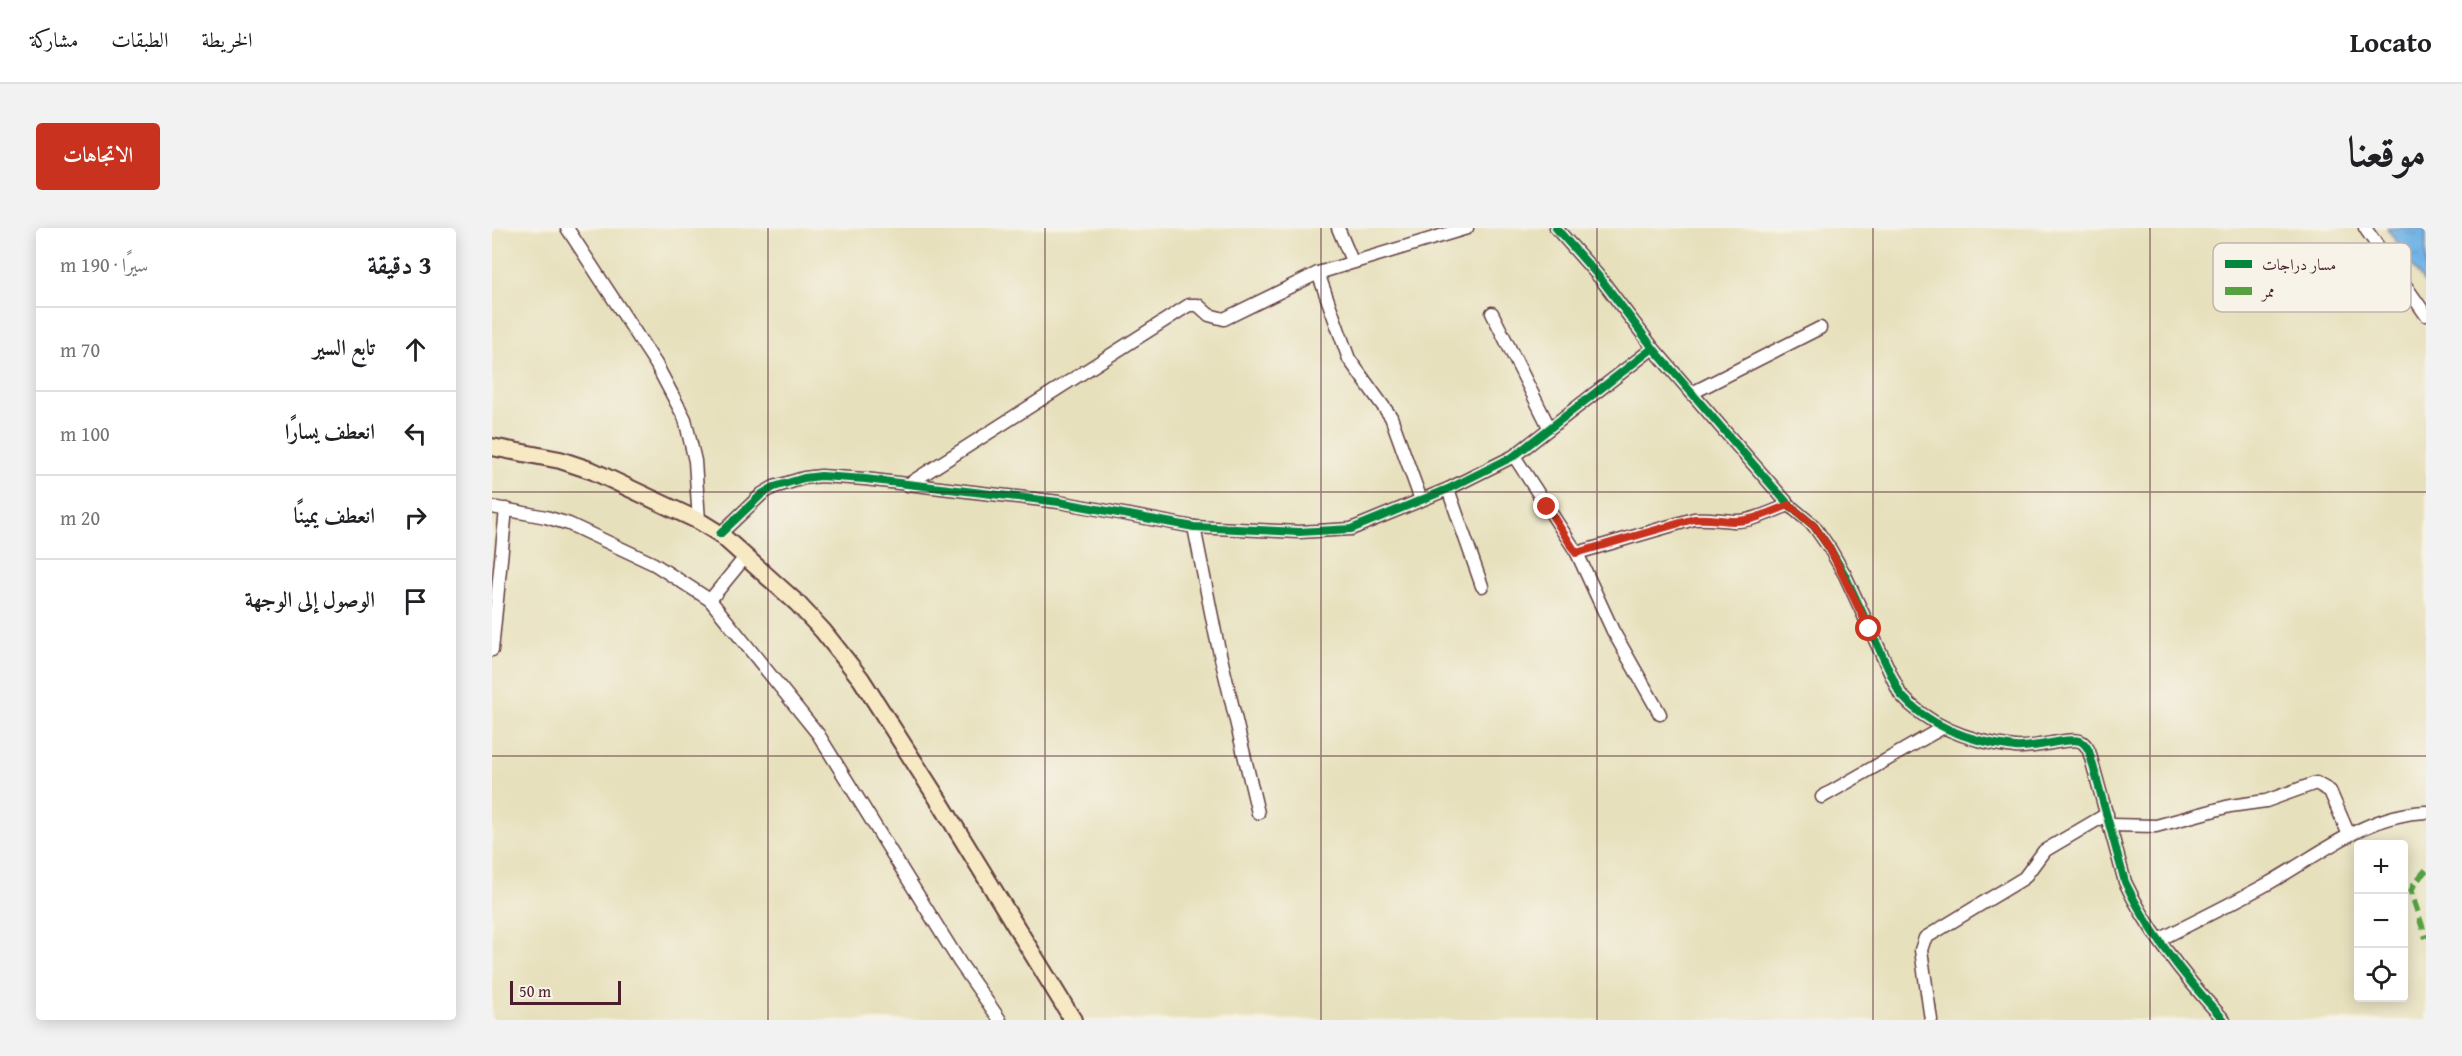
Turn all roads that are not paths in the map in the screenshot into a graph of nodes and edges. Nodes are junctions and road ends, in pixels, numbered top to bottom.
1 (567, 228) edge
2 (1338, 228) edge
3 (1467, 228) edge
4 (1556, 228) edge
5 (2365, 228) edge
6 (2376, 243) edge
7 (1352, 261) junction
8 (1318, 273) junction
9 (2411, 294) edge
10 (1492, 313) dead end
11 (2426, 315) edge
12 (1820, 328) dead end
13 (1653, 348) junction
14 (1692, 393) junction
15 (1549, 427) junction
16 (492, 447) edge
17 (1514, 456) junction
18 (907, 485) junction
19 (1448, 489) junction
20 (1421, 500) junction
21 (1789, 505) junction
22 (492, 507) edge
23 (506, 509) junction
24 (699, 521) junction
25 (1194, 527) junction
26 (720, 534) junction
27 (1576, 553) junction
28 (746, 556) junction
29 (1482, 586) dead end
30 (711, 600) junction
31 (492, 650) edge
32 (1660, 714) dead end
33 (1942, 728) junction
34 (1822, 797) dead end
35 (2426, 812) edge
36 (1258, 813) dead end
37 (2108, 820) junction
38 (2349, 835) junction
39 (2159, 940) junction
40 (1000, 1020) edge
41 (1073, 1020) edge
42 (1931, 1020) edge
43 (2224, 1020) edge

1 - 24 street
2 - 7 street
3 - 7 street
4 - 13 street
5 - 6 street
7 - 8 street
8 - 18 street
8 - 20 street
9 - 11 street
10 - 15 street
12 - 14 street
13 - 14 street
13 - 15 street
14 - 21 street
15 - 17 street
16 - 24 street
17 - 19 street
17 - 27 street
18 - 25 street
18 - 26 street
19 - 20 street
19 - 29 street
20 - 25 street
21 - 27 street
21 - 33 street
22 - 23 street
23 - 30 street
23 - 31 street
24 - 26 street
25 - 36 street
26 - 28 street
27 - 32 street
28 - 30 street
28 - 41 street
30 - 40 street
33 - 34 street
33 - 37 street
35 - 38 street
37 - 38 street
37 - 39 street
37 - 42 street
38 - 39 street
39 - 43 street

